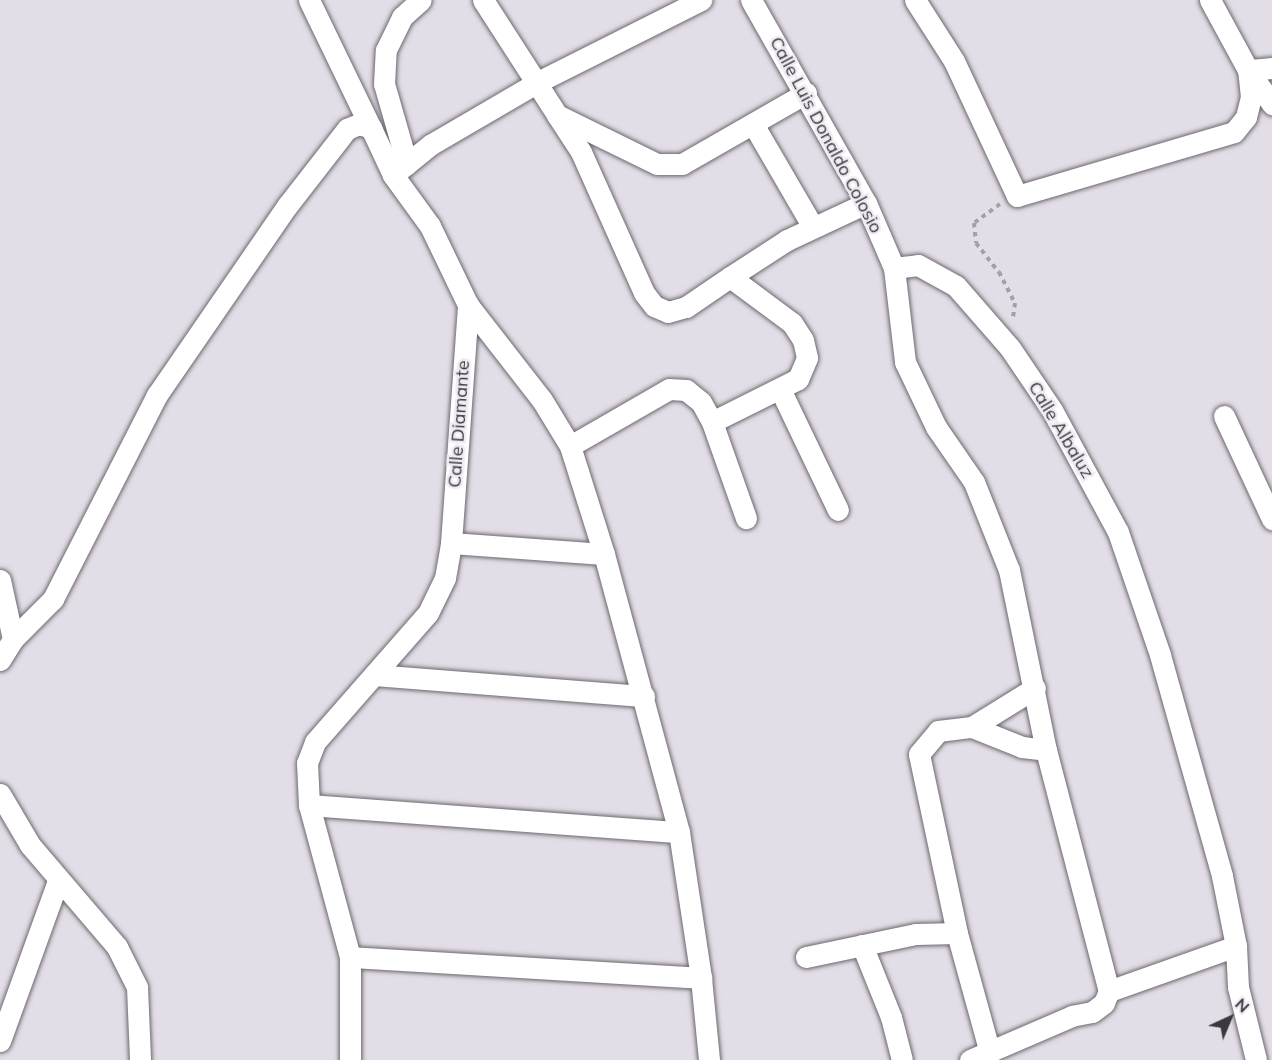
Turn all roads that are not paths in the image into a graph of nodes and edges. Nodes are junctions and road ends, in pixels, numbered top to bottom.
1 (309, 0) edge
2 (421, 0) edge
3 (483, 0) edge
4 (701, 0) edge
5 (751, 0) edge
6 (915, 0) edge
7 (1210, 0) edge
8 (1272, 68) edge
9 (1248, 70) junction
10 (536, 83) junction
11 (806, 93) junction
12 (1272, 104) edge
13 (556, 115) junction
14 (753, 124) junction
15 (371, 128) junction
16 (400, 170) junction
17 (866, 203) junction
18 (813, 227) junction
19 (894, 268) junction
20 (730, 277) junction
21 (468, 305) junction
22 (780, 389) junction
23 (1224, 417) dead end
24 (712, 422) junction
25 (570, 446) junction
26 (838, 510) dead end
27 (746, 518) dead end
28 (1272, 519) edge
29 (451, 543) junction
30 (604, 554) junction
31 (0, 580) edge
32 (13, 639) junction
33 (0, 660) edge
34 (375, 675) junction
35 (1035, 688) junction
36 (644, 696) junction
37 (972, 727) junction
38 (1046, 750) junction
39 (0, 794) edge
40 (309, 805) junction
41 (679, 832) junction
42 (58, 881) junction
43 (957, 933) junction
44 (862, 945) junction
45 (1236, 946) junction
46 (350, 957) junction
47 (806, 957) dead end
48 (701, 978) junction
49 (1109, 991) junction
50 (0, 1041) edge
51 (990, 1053) junction
52 (140, 1060) edge
53 (350, 1060) edge
54 (709, 1060) edge
55 (902, 1060) edge
56 (970, 1060) edge
57 (1256, 1060) edge

1 - 15 street
2 - 16 street
3 - 10 street
4 - 10 street
5 - 11 street, Calle Luis Donaldo Colosio
6 - 9 street
7 - 9 street
8 - 9 street
9 - 12 street
10 - 13 street
10 - 16 street
11 - 14 street
11 - 17 street, Calle Luis Donaldo Colosio
13 - 14 street
13 - 20 street
14 - 18 street
15 - 16 street
15 - 32 street
16 - 21 street
17 - 18 street
17 - 19 street, Calle Luis Donaldo Colosio
18 - 20 street
19 - 35 street, Calle Luis Donaldo Colosio
19 - 45 street, Calle Albaluz
20 - 22 street
21 - 25 street
21 - 29 street, Calle Diamante
22 - 24 street
22 - 26 street
23 - 28 street
24 - 25 street
24 - 27 street
25 - 30 street
29 - 30 street
29 - 34 street, Calle Diamante
30 - 36 street
31 - 32 street
32 - 33 street
34 - 36 street
34 - 40 street, Calle Diamante
35 - 37 street
35 - 38 street, Calle Luis Donaldo Colosio
36 - 41 street
37 - 38 street
37 - 43 street
38 - 49 street, Calle Luis Donaldo Colosio
39 - 42 street
40 - 41 street
40 - 46 street, Calle Diamante
41 - 48 street
42 - 50 street
42 - 52 street
43 - 44 street
43 - 51 street
44 - 47 street
44 - 55 street
45 - 49 street
45 - 57 street, Calle Albaluz
46 - 48 street
46 - 53 street, Calle Diamante
48 - 54 street
49 - 51 street
51 - 56 street

